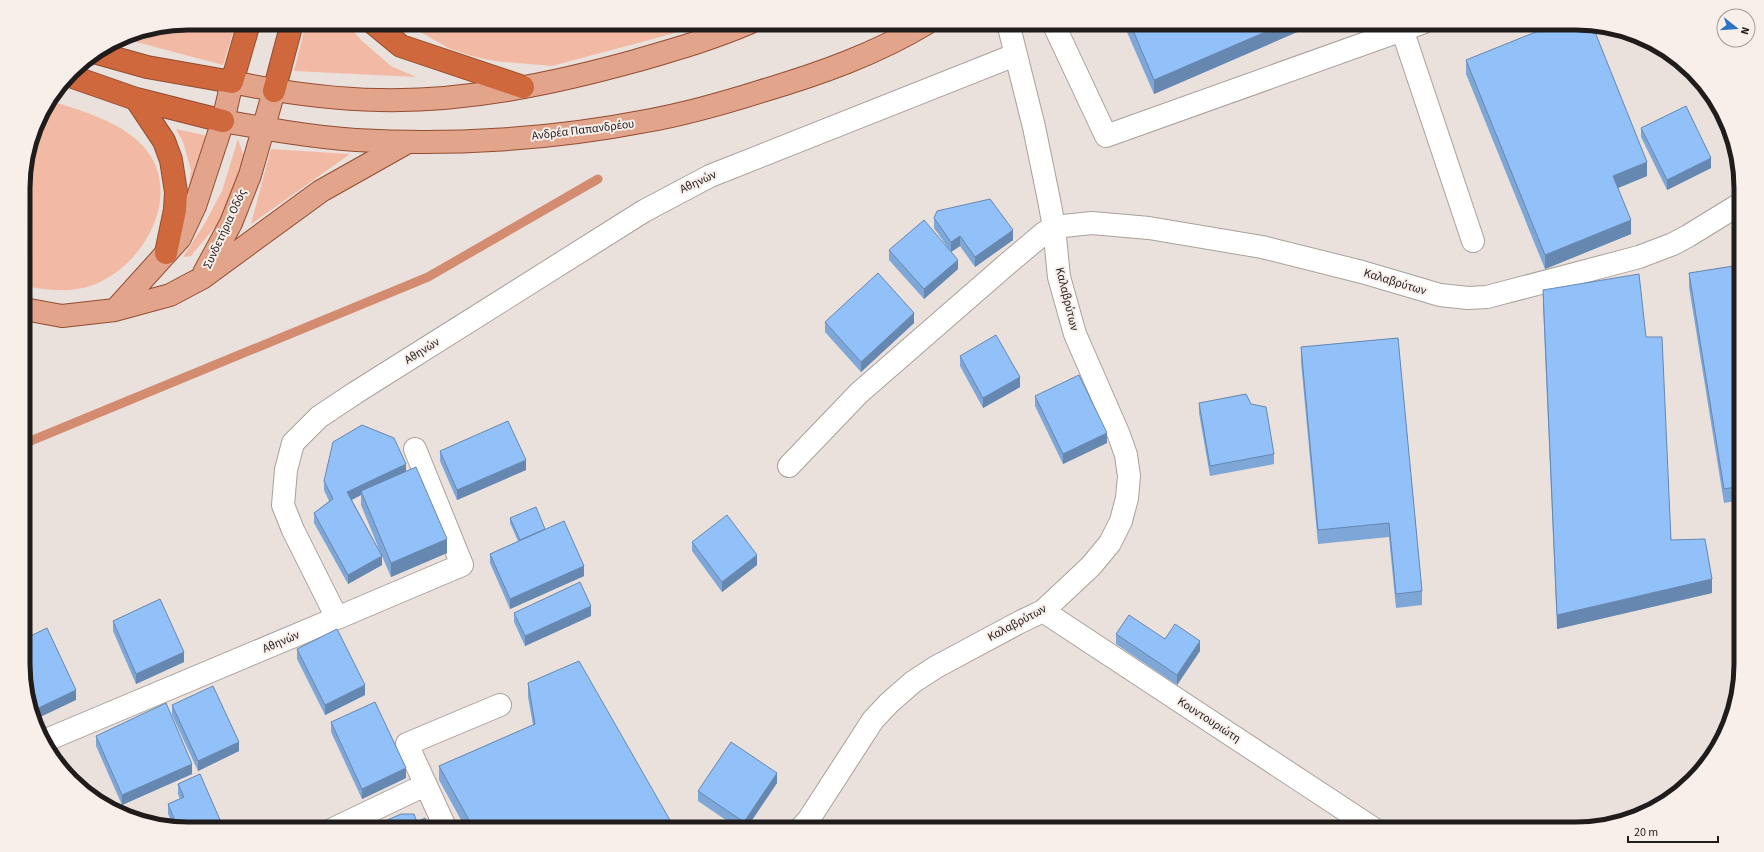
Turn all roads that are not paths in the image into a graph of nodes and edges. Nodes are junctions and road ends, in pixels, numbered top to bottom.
1 (247, 30) edge
2 (290, 30) edge
3 (382, 30) edge
4 (729, 30) edge
5 (916, 30) edge
6 (1010, 30) edge
7 (1056, 30) edge
8 (1393, 30) edge
9 (1402, 30) edge
10 (103, 55) edge
11 (1015, 55) junction
12 (75, 78) edge
13 (232, 82) junction
14 (523, 87) junction
15 (274, 91) junction
16 (136, 99) junction
17 (223, 121) junction
18 (263, 128) junction
19 (408, 142) junction
20 (1734, 208) edge
21 (1054, 227) junction
22 (1473, 241) dead end
23 (166, 253) junction
24 (202, 278) junction
25 (30, 310) edge
26 (115, 310) junction
27 (415, 449) dead end
28 (789, 466) dead end
29 (1043, 611) junction
30 (337, 618) junction
31 (500, 705) dead end
32 (49, 739) edge
33 (425, 785) junction
34 (348, 822) edge
35 (443, 822) edge
36 (806, 822) edge
37 (1363, 822) edge

1 - 13 highway
2 - 15 highway
3 - 14 highway
4 - 14 main road
5 - 19 main road, Ανδρέα Παπανδρέου
6 - 11 street
7 - 8 street
9 - 22 street
10 - 13 highway
11 - 21 street
11 - 30 street, Αθηνών
12 - 16 highway
13 - 15 main road
13 - 17 main road
14 - 15 main road
15 - 18 main road, Συνδετήρια Οδός
16 - 17 highway
16 - 23 highway
17 - 18 main road, Ανδρέα Παπανδρέου
17 - 23 main road
18 - 19 main road, Ανδρέα Παπανδρέου
18 - 24 main road, Συνδετήρια Οδός
19 - 24 main road
20 - 21 street, Καλαβρύτων
21 - 28 street
21 - 29 street, Καλαβρύτων
23 - 26 main road
24 - 26 main road, Συνδετήρια Οδός
25 - 26 main road, Συνδετήρια Οδός
27 - 30 street
29 - 36 street, Καλαβρύτων
29 - 37 street, Κουντουριώτη
30 - 32 street, Αθηνών
31 - 33 street
33 - 34 street
33 - 35 street

